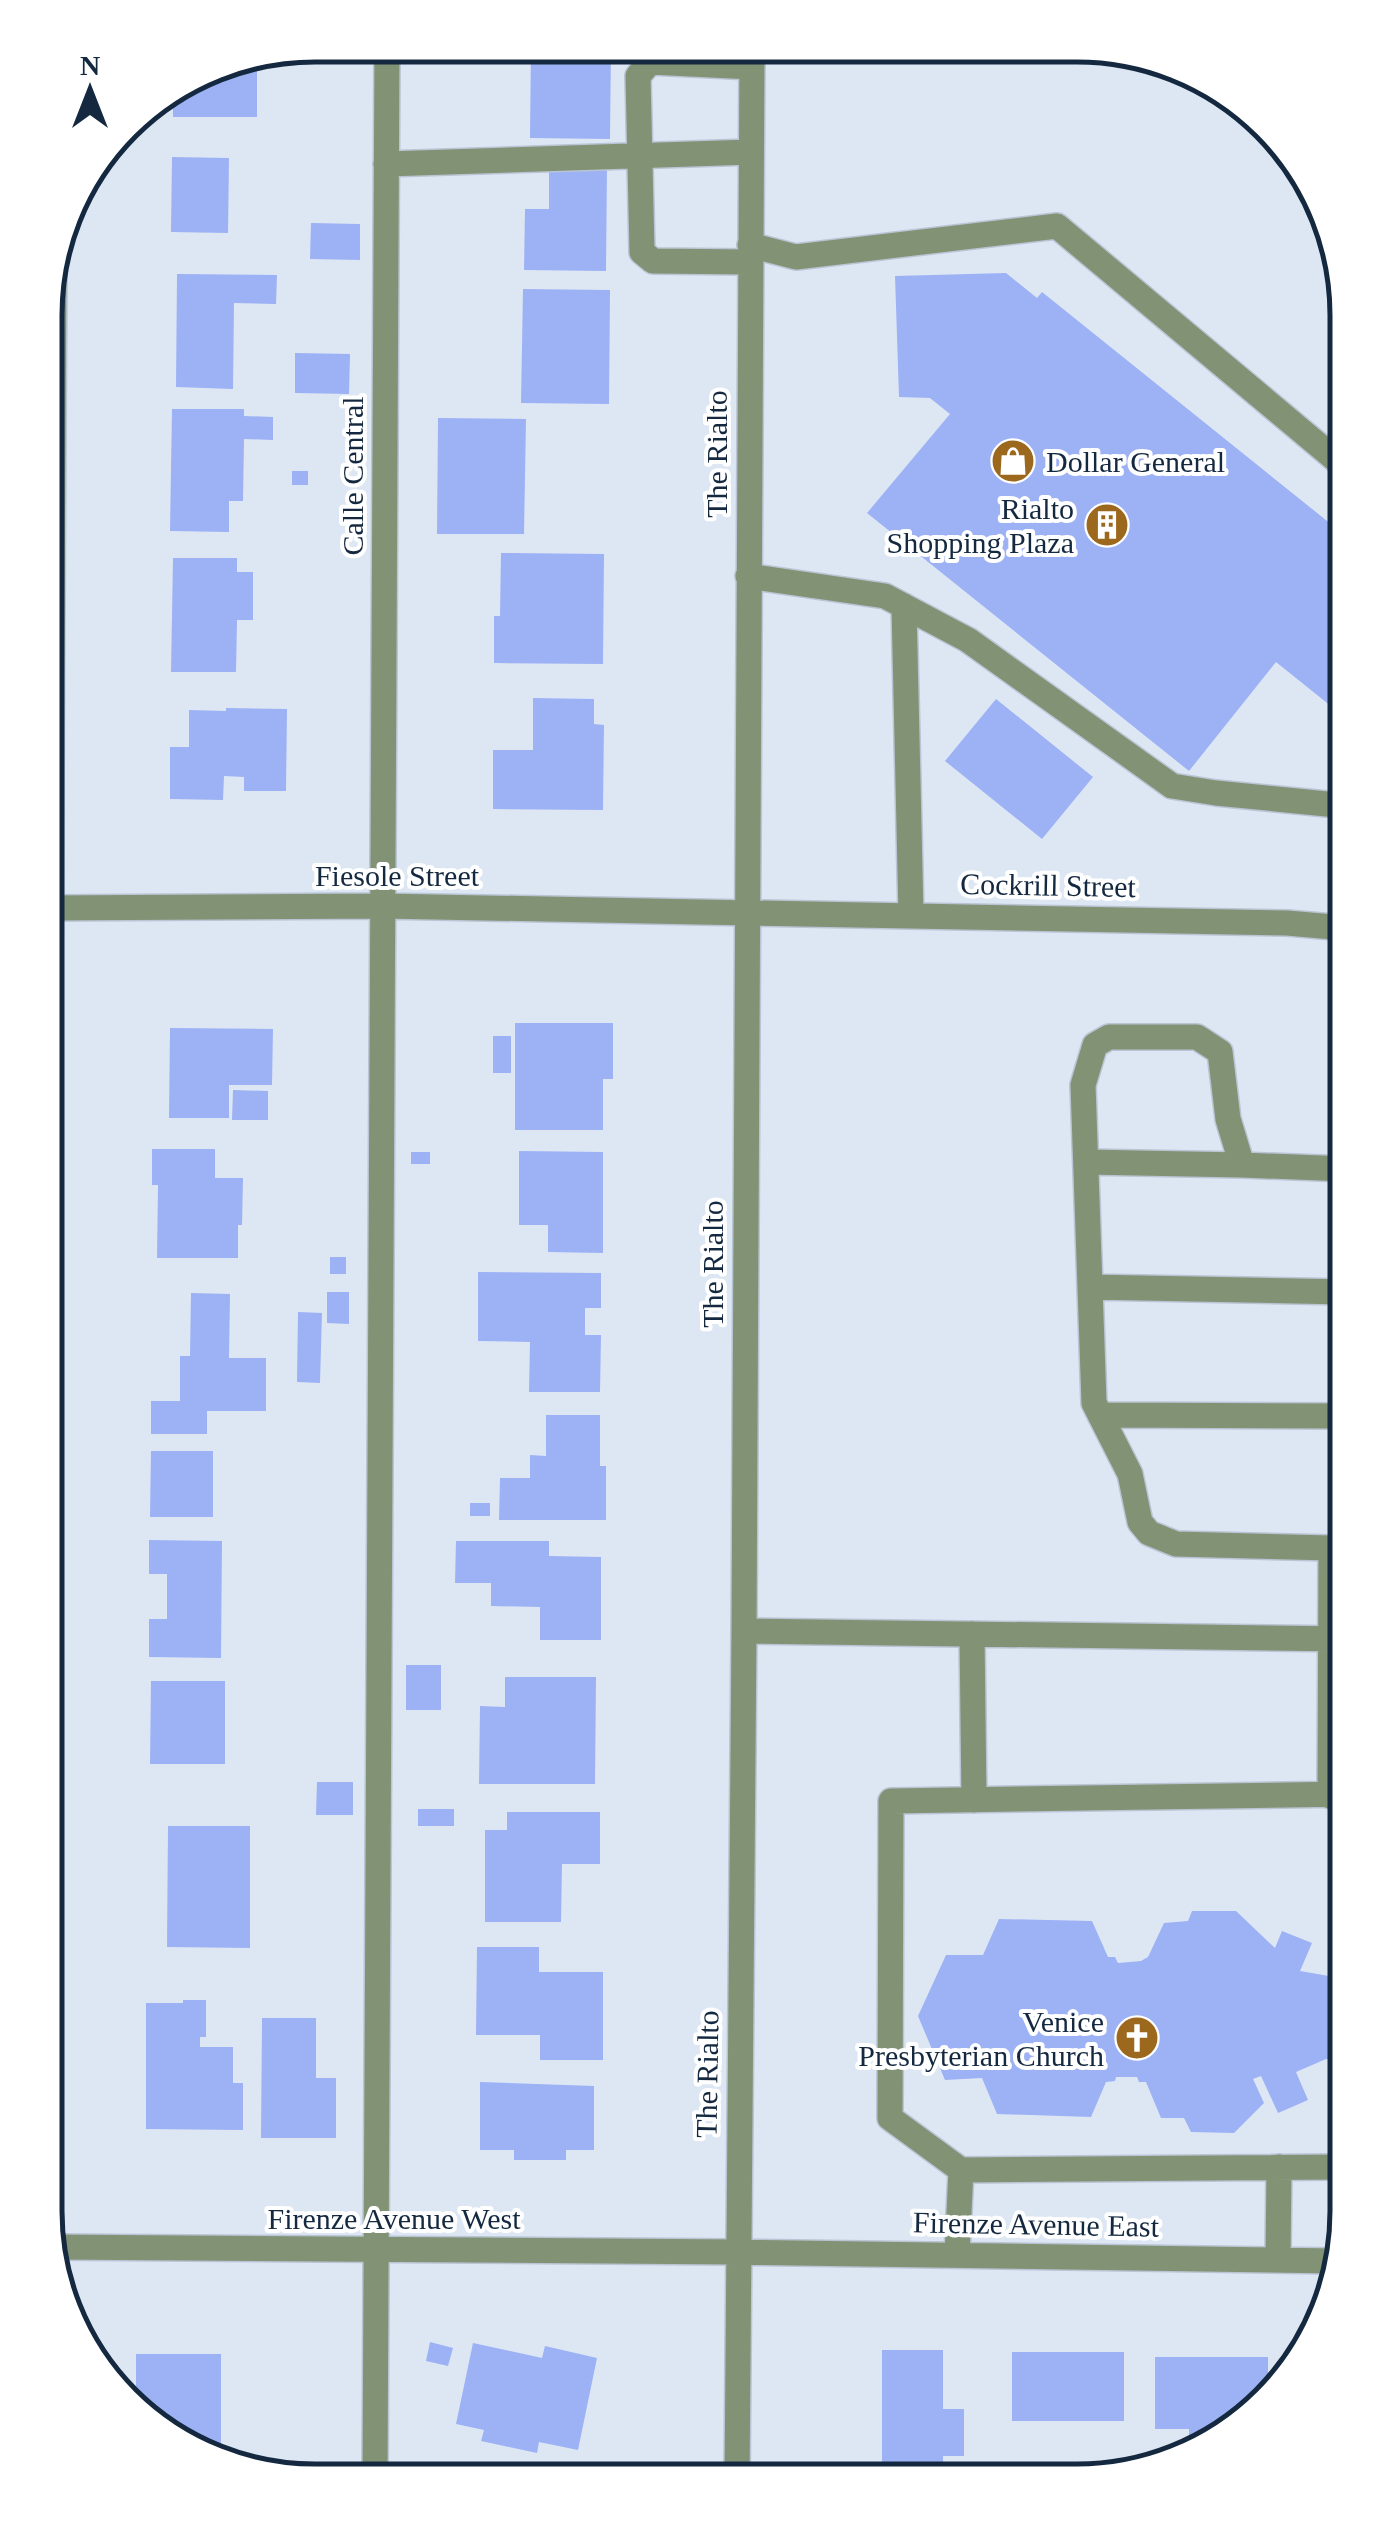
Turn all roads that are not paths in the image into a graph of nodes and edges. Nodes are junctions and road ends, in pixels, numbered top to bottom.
1 (752, 62) edge
2 (387, 63) edge
3 (650, 63) edge
4 (751, 152) junction
5 (640, 156) junction
6 (386, 164) junction
7 (750, 253) junction
8 (1330, 455) edge
9 (748, 576) junction
10 (904, 606) junction
11 (1330, 804) edge
12 (383, 906) junction
13 (62, 908) edge
14 (746, 912) junction
15 (910, 915) junction
16 (1330, 927) edge
17 (1086, 1162) junction
18 (1242, 1165) junction
19 (1330, 1169) edge
20 (1090, 1287) junction
21 (1329, 1292) edge
22 (1100, 1415) junction
23 (1329, 1416) edge
24 (1329, 1548) edge
25 (744, 1631) junction
26 (972, 1634) junction
27 (1329, 1639) edge
28 (1329, 1795) edge
29 (974, 1800) junction
30 (1279, 2167) junction
31 (1329, 2167) edge
32 (961, 2170) junction
33 (65, 2248) edge
34 (376, 2251) junction
35 (737, 2252) junction
36 (957, 2255) junction
37 (1278, 2260) junction
38 (1325, 2261) edge
39 (375, 2464) edge
40 (737, 2464) edge

1 - 4 street, The Rialto
2 - 6 street, Calle Central
3 - 5 street
4 - 5 street
4 - 7 street, The Rialto
5 - 6 street
5 - 7 street
6 - 12 street, Calle Central
7 - 8 street
7 - 9 street, The Rialto
9 - 10 street
9 - 14 street, The Rialto
10 - 11 street
10 - 15 street
12 - 13 street, Fiesole Street
12 - 14 street, Fiesole Street
12 - 34 street, Calle Central
14 - 15 street, Cockrill Street
14 - 25 street, The Rialto
15 - 16 street, Cockrill Street
17 - 18 street
17 - 18 street
17 - 20 street
18 - 19 street
20 - 21 street
20 - 22 street
22 - 23 street
22 - 24 street
25 - 26 street
25 - 35 street, The Rialto
26 - 27 street
26 - 29 street
28 - 29 street
29 - 32 street
30 - 31 street
30 - 32 street
30 - 37 street
32 - 36 street
33 - 34 street, Firenze Avenue West
34 - 35 street, Firenze Avenue West
34 - 39 street, Calle Central
35 - 36 street, Firenze Avenue East
35 - 40 street, The Rialto
36 - 37 street, Firenze Avenue East
37 - 38 street, Firenze Avenue East

